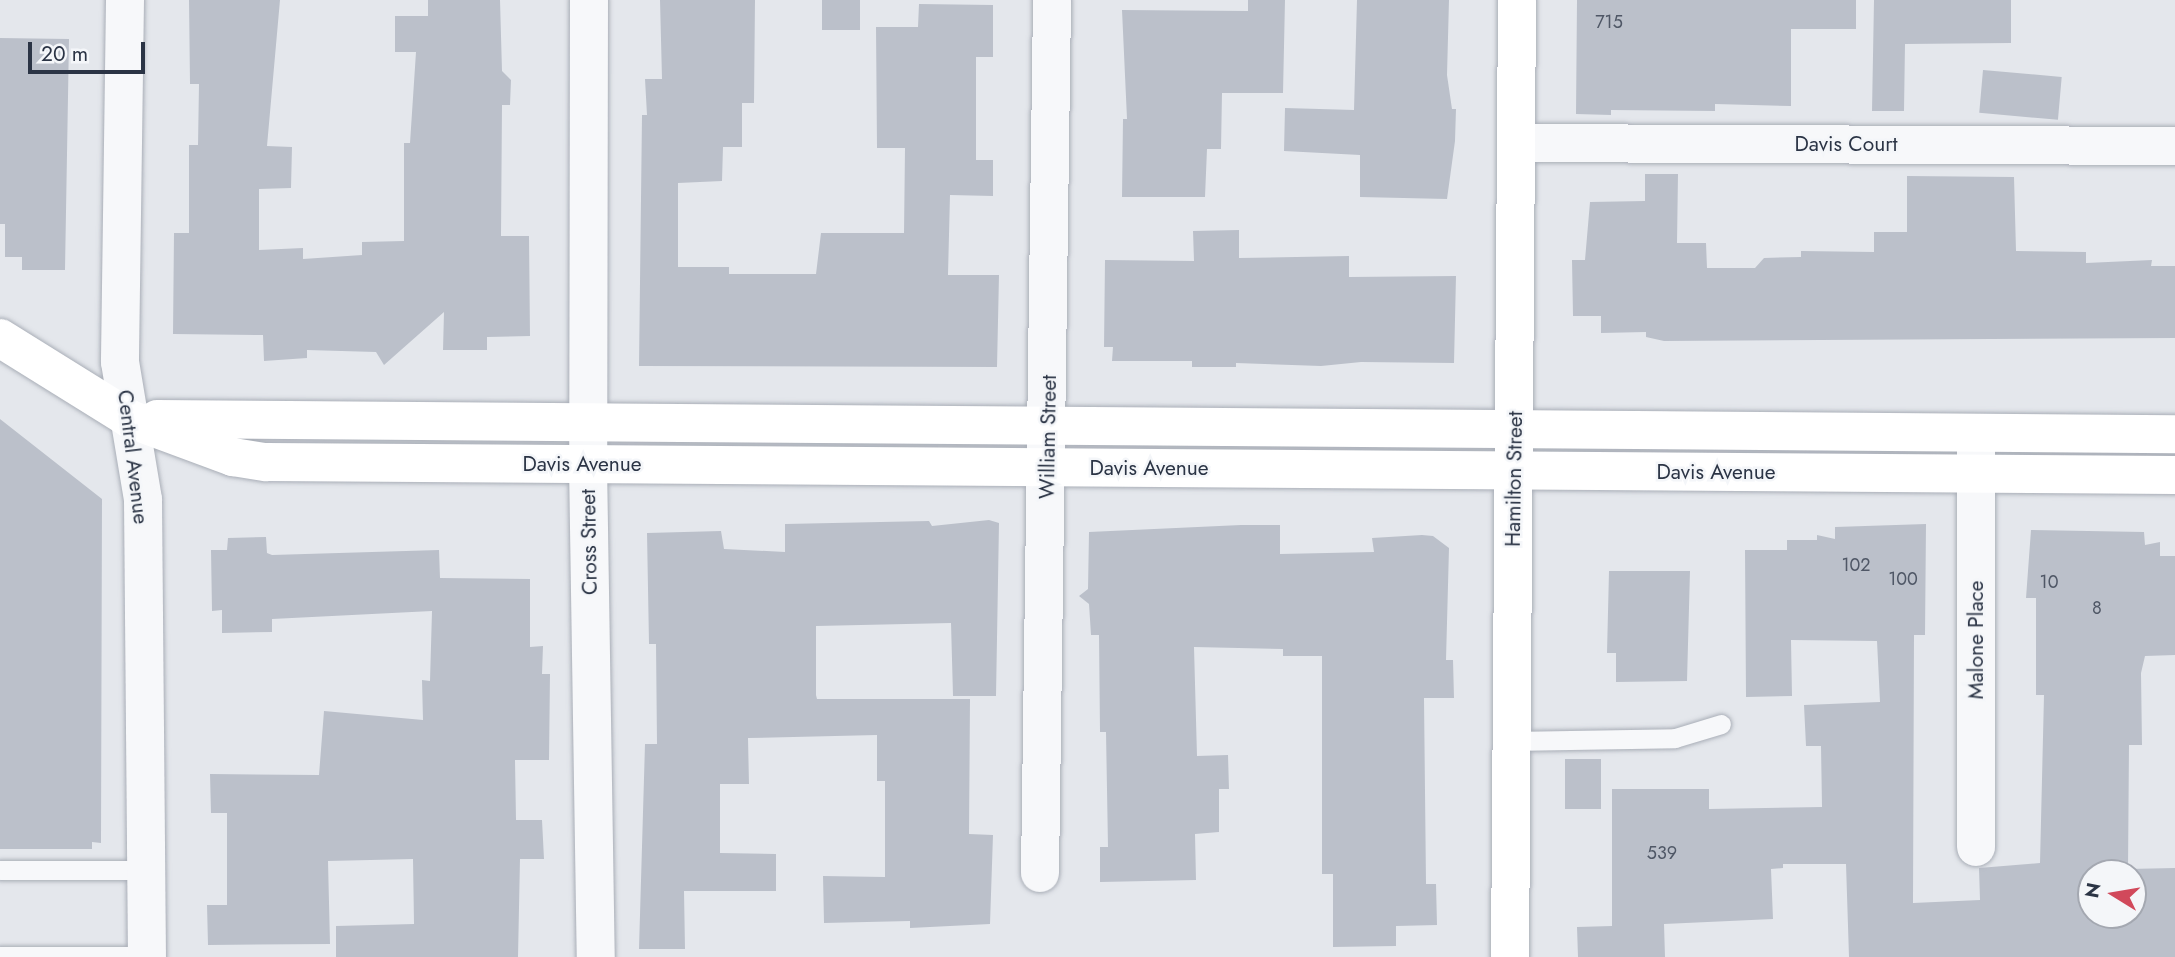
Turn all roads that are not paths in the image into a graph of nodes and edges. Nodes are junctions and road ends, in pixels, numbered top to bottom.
1 (125, 0) edge
2 (589, 0) edge
3 (1052, 0) edge
4 (1517, 0) edge
5 (1516, 143) junction
6 (2175, 146) edge
7 (0, 338) edge
8 (130, 419) junction
9 (588, 424) junction
10 (1048, 426) junction
11 (1514, 430) junction
12 (1976, 433) junction
13 (2175, 434) edge
14 (588, 464) junction
15 (1048, 467) junction
16 (1513, 471) junction
17 (1975, 474) junction
18 (2175, 475) edge
19 (1721, 724) dead end
20 (1511, 741) junction
21 (1976, 847) dead end
22 (0, 870) edge
23 (146, 870) junction
24 (1040, 873) dead end
25 (0, 956) edge
26 (147, 957) edge
27 (596, 957) edge
28 (1510, 957) edge

1 - 8 street, Central Avenue
2 - 9 street, Cross Street
3 - 10 street, William Street
4 - 5 street, Hamilton Street
5 - 6 street, Davis Court
5 - 11 street, Hamilton Street
7 - 8 street, Davis Avenue
8 - 9 street, Davis Avenue
8 - 14 street, Davis Avenue
8 - 23 street, Central Avenue
9 - 10 street, Davis Avenue
9 - 14 street, Cross Street
10 - 11 street, Davis Avenue
10 - 15 street, William Street
11 - 12 street, Davis Avenue
11 - 16 street, Hamilton Street
12 - 13 street, Davis Avenue
12 - 17 street, Malone Place
14 - 15 street, Davis Avenue
14 - 27 street, Cross Street
15 - 16 street, Davis Avenue
15 - 24 street, William Street
16 - 17 street, Davis Avenue
16 - 20 street, Hamilton Street
17 - 18 street, Davis Avenue
17 - 21 street, Malone Place
19 - 20 lane
20 - 28 street, Hamilton Street
22 - 23 lane
23 - 26 street, Central Avenue
25 - 26 lane

